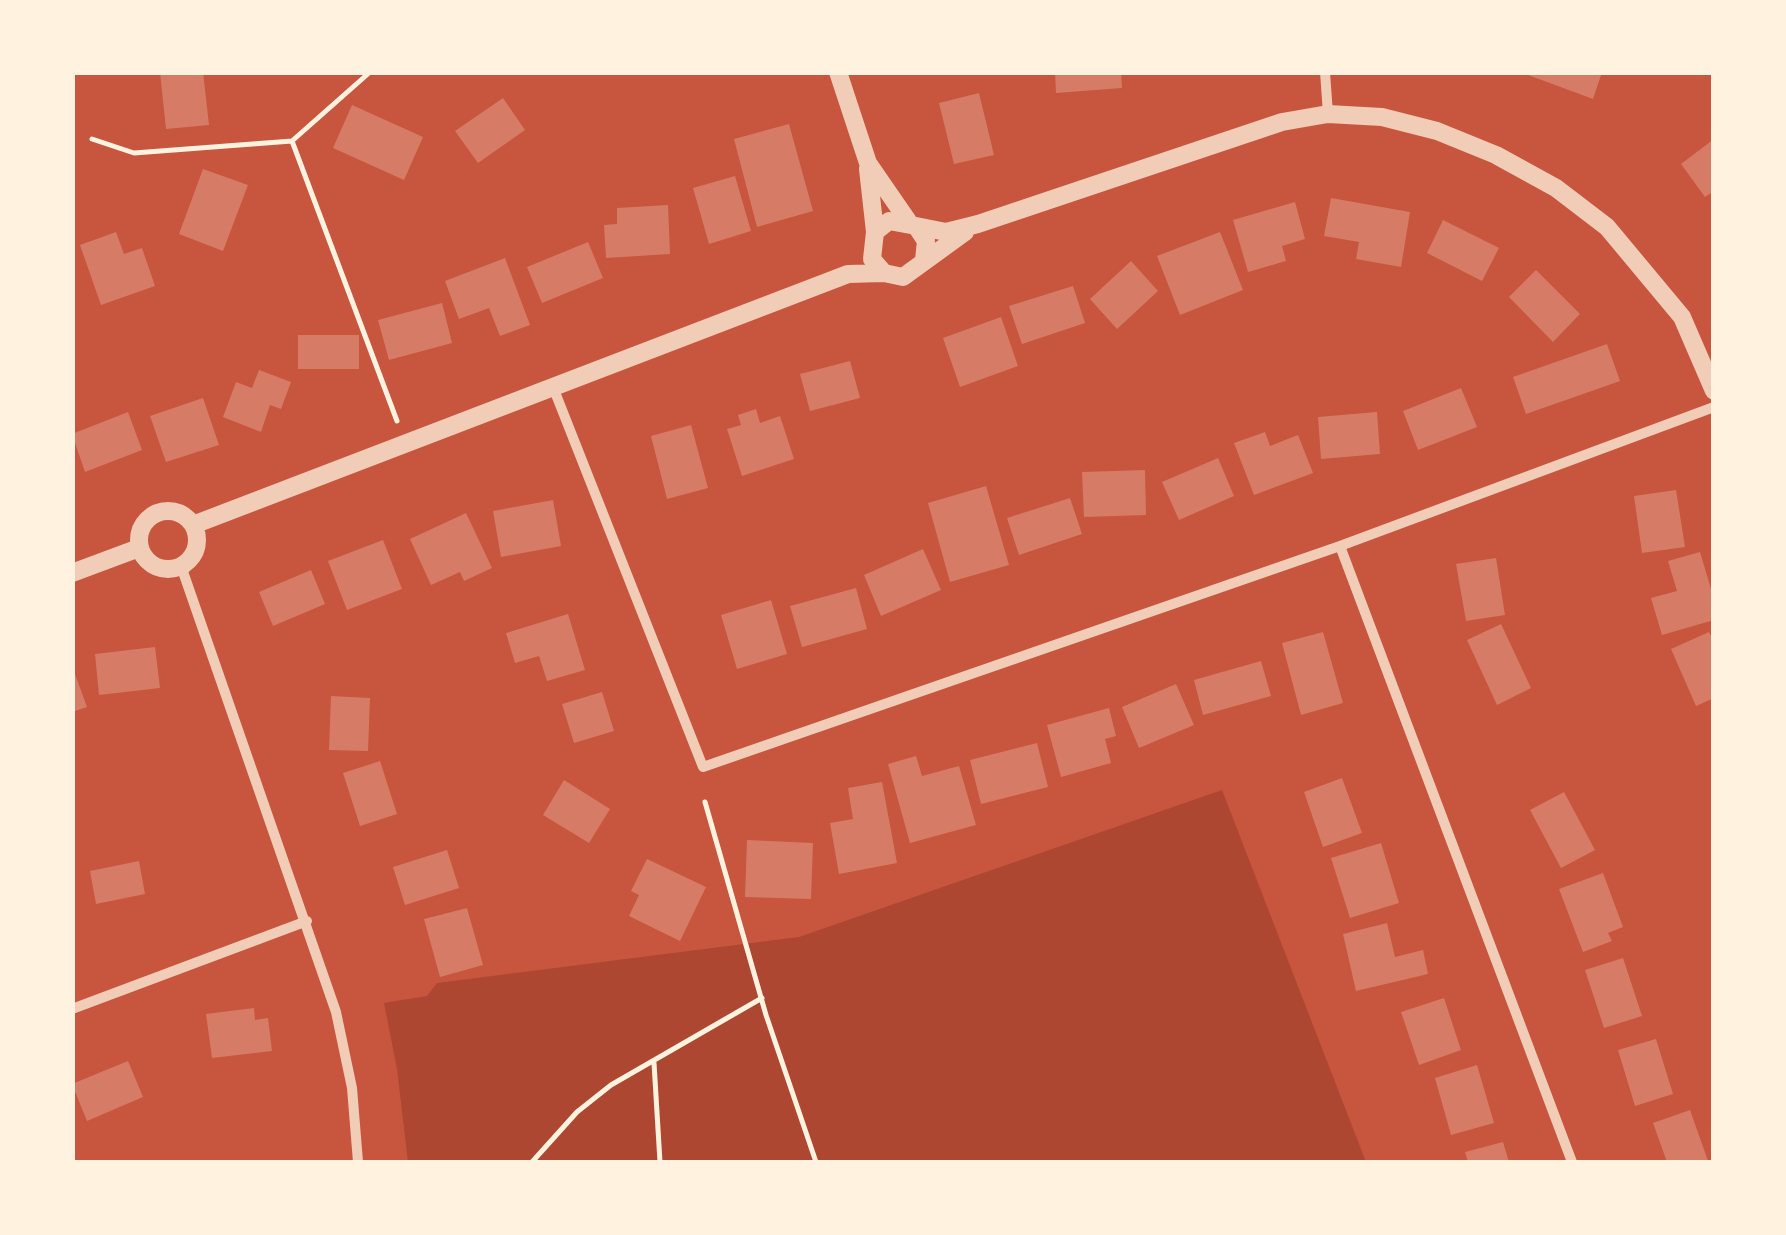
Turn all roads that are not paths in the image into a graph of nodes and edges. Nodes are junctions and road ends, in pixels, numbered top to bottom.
1 (838, 72) edge
2 (1324, 72) edge
3 (1328, 114) junction
4 (868, 163) junction
5 (912, 224) junction
6 (978, 224) junction
7 (872, 241) junction
8 (924, 260) junction
9 (884, 273) junction
10 (848, 274) junction
11 (553, 387) junction
12 (1714, 392) edge
13 (1714, 406) edge
14 (193, 525) junction
15 (1340, 546) junction
16 (139, 548) junction
17 (181, 566) junction
18 (72, 574) edge
19 (307, 921) junction
20 (72, 1009) edge
21 (358, 1162) edge
22 (1572, 1162) edge

1 - 4 street
2 - 3 street
3 - 6 street
3 - 12 street
4 - 5 street
4 - 7 street
5 - 6 street
5 - 7 street
5 - 8 street
6 - 8 street
7 - 9 street
7 - 10 street
8 - 9 street
9 - 10 street
10 - 11 street
11 - 14 street
11 - 15 street
13 - 15 street
14 - 16 street
14 - 17 street
15 - 22 street
16 - 17 street
16 - 18 street
17 - 19 street
19 - 20 street
19 - 21 street

